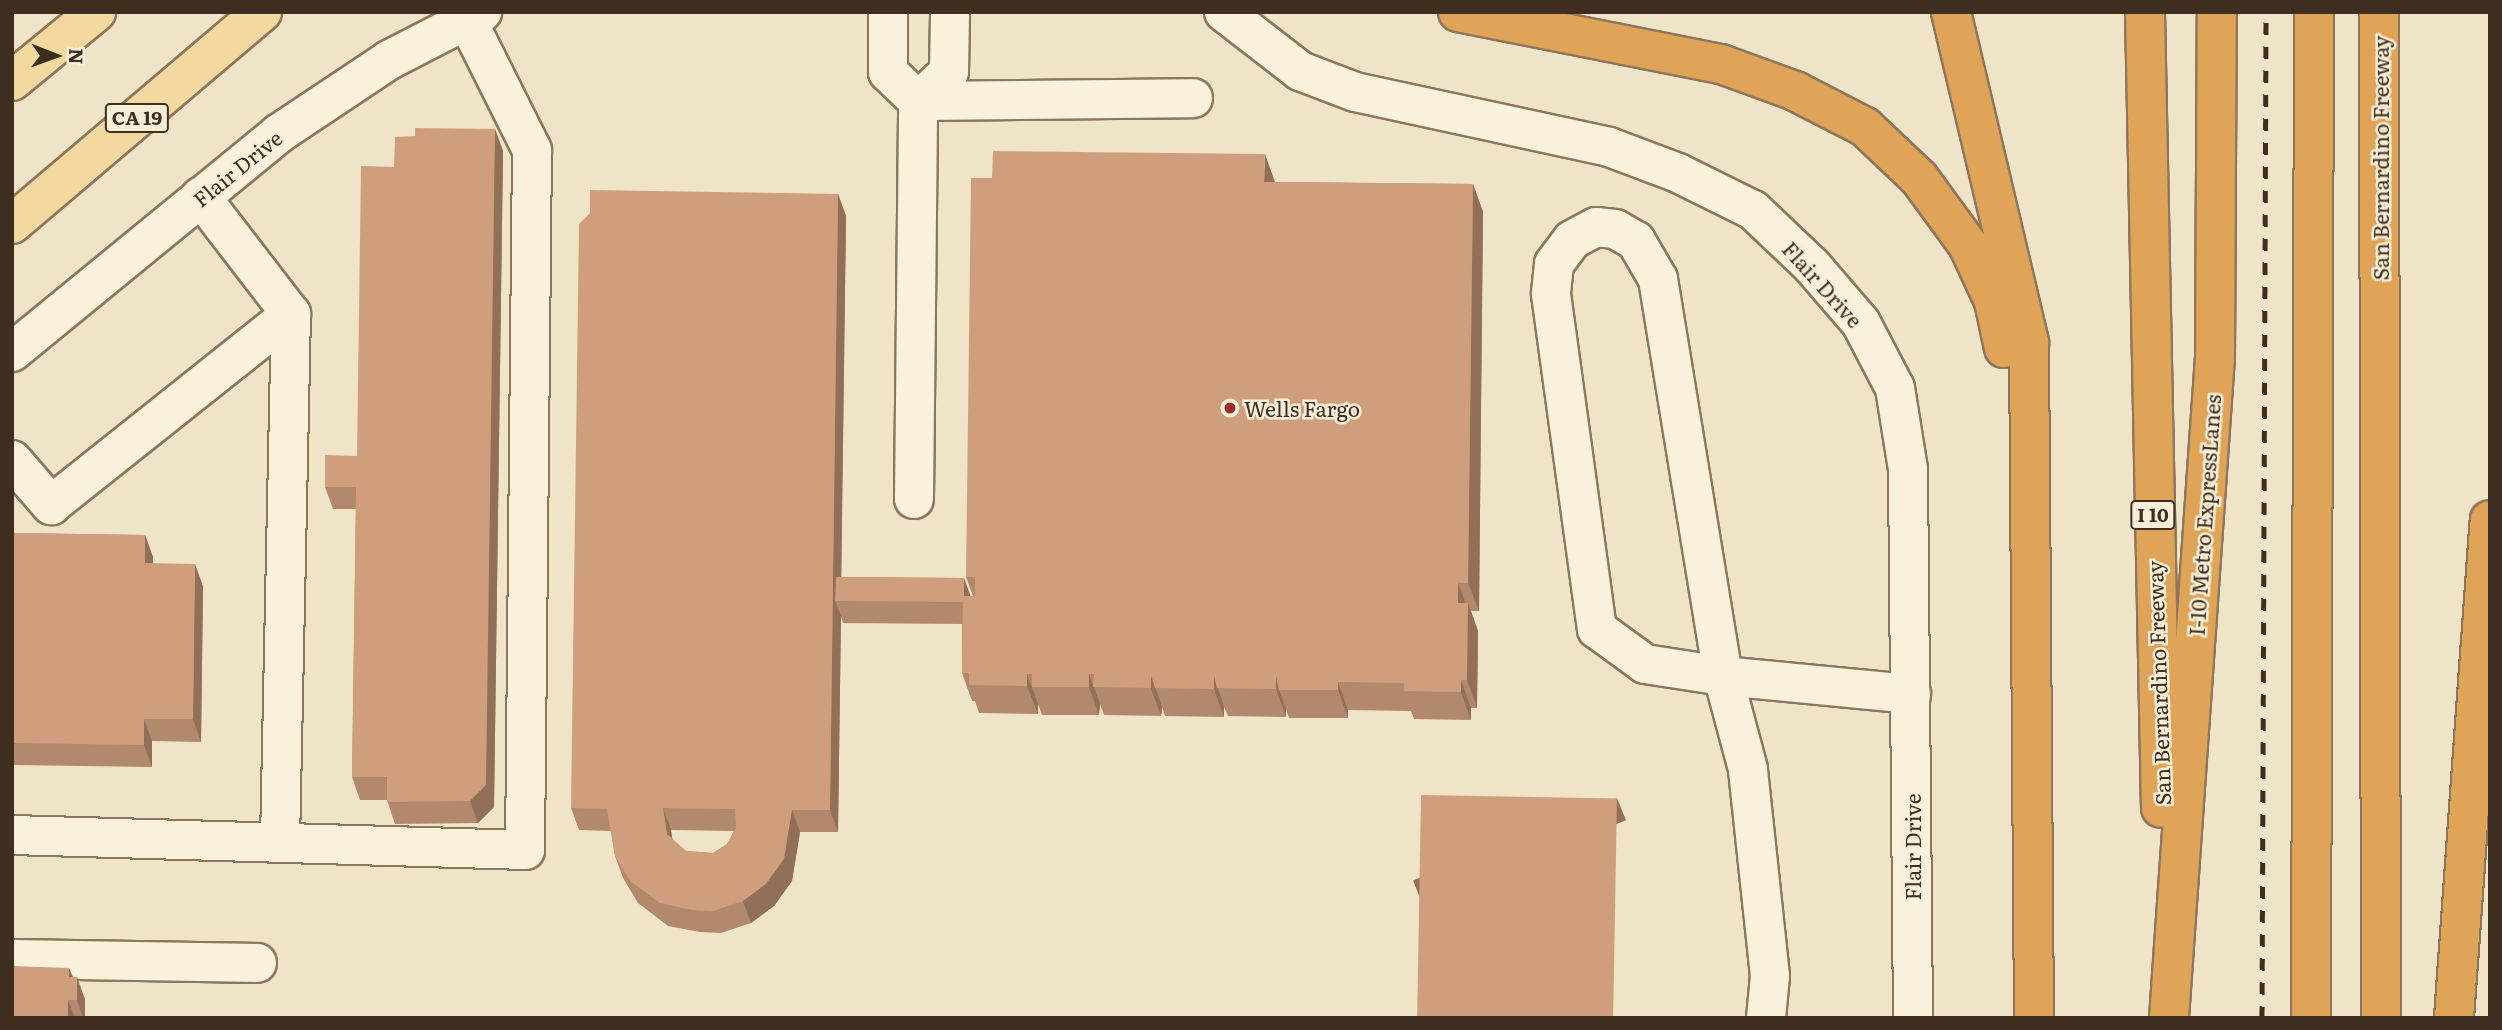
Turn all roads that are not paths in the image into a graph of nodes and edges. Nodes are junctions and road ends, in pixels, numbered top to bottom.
1 (96, 12) edge
2 (262, 12) edge
3 (888, 12) edge
4 (950, 12) edge
5 (1224, 12) edge
6 (1458, 12) edge
7 (1951, 12) edge
8 (2145, 12) edge
9 (2217, 12) edge
10 (2314, 12) edge
11 (2379, 12) edge
12 (474, 16) edge
13 (12, 81) edge
14 (1193, 98) dead end
15 (918, 101) junction
16 (201, 197) junction
17 (12, 224) edge
18 (290, 314) junction
19 (12, 352) edge
20 (12, 460) edge
21 (2033, 469) junction
22 (914, 499) dead end
23 (2490, 520) edge
24 (1723, 676) junction
25 (1911, 694) junction
26 (12, 835) edge
27 (280, 842) junction
28 (12, 959) edge
29 (257, 963) dead end
30 (1766, 1018) edge
31 (1913, 1018) edge
32 (2034, 1018) edge
33 (2168, 1018) edge
34 (2311, 1018) edge
35 (2381, 1018) edge
36 (2454, 1018) edge

1 - 13 main road
2 - 17 main road, CA 19
3 - 15 street
4 - 15 street
5 - 25 street, Flair Drive
6 - 21 highway
7 - 21 highway
8 - 33 highway, San Bernardino Freeway / I 10
9 - 33 highway, I-10 Metro ExpressLanes
10 - 34 highway
11 - 35 highway, San Bernardino Freeway
12 - 16 street, Flair Drive
12 - 27 street
14 - 15 street
15 - 22 street
16 - 18 street
16 - 19 street, Flair Drive
18 - 20 street
18 - 27 street
21 - 32 highway
23 - 36 highway
24 - 24 street
24 - 25 street
24 - 30 street
25 - 31 street, Flair Drive
26 - 27 street
28 - 29 street

